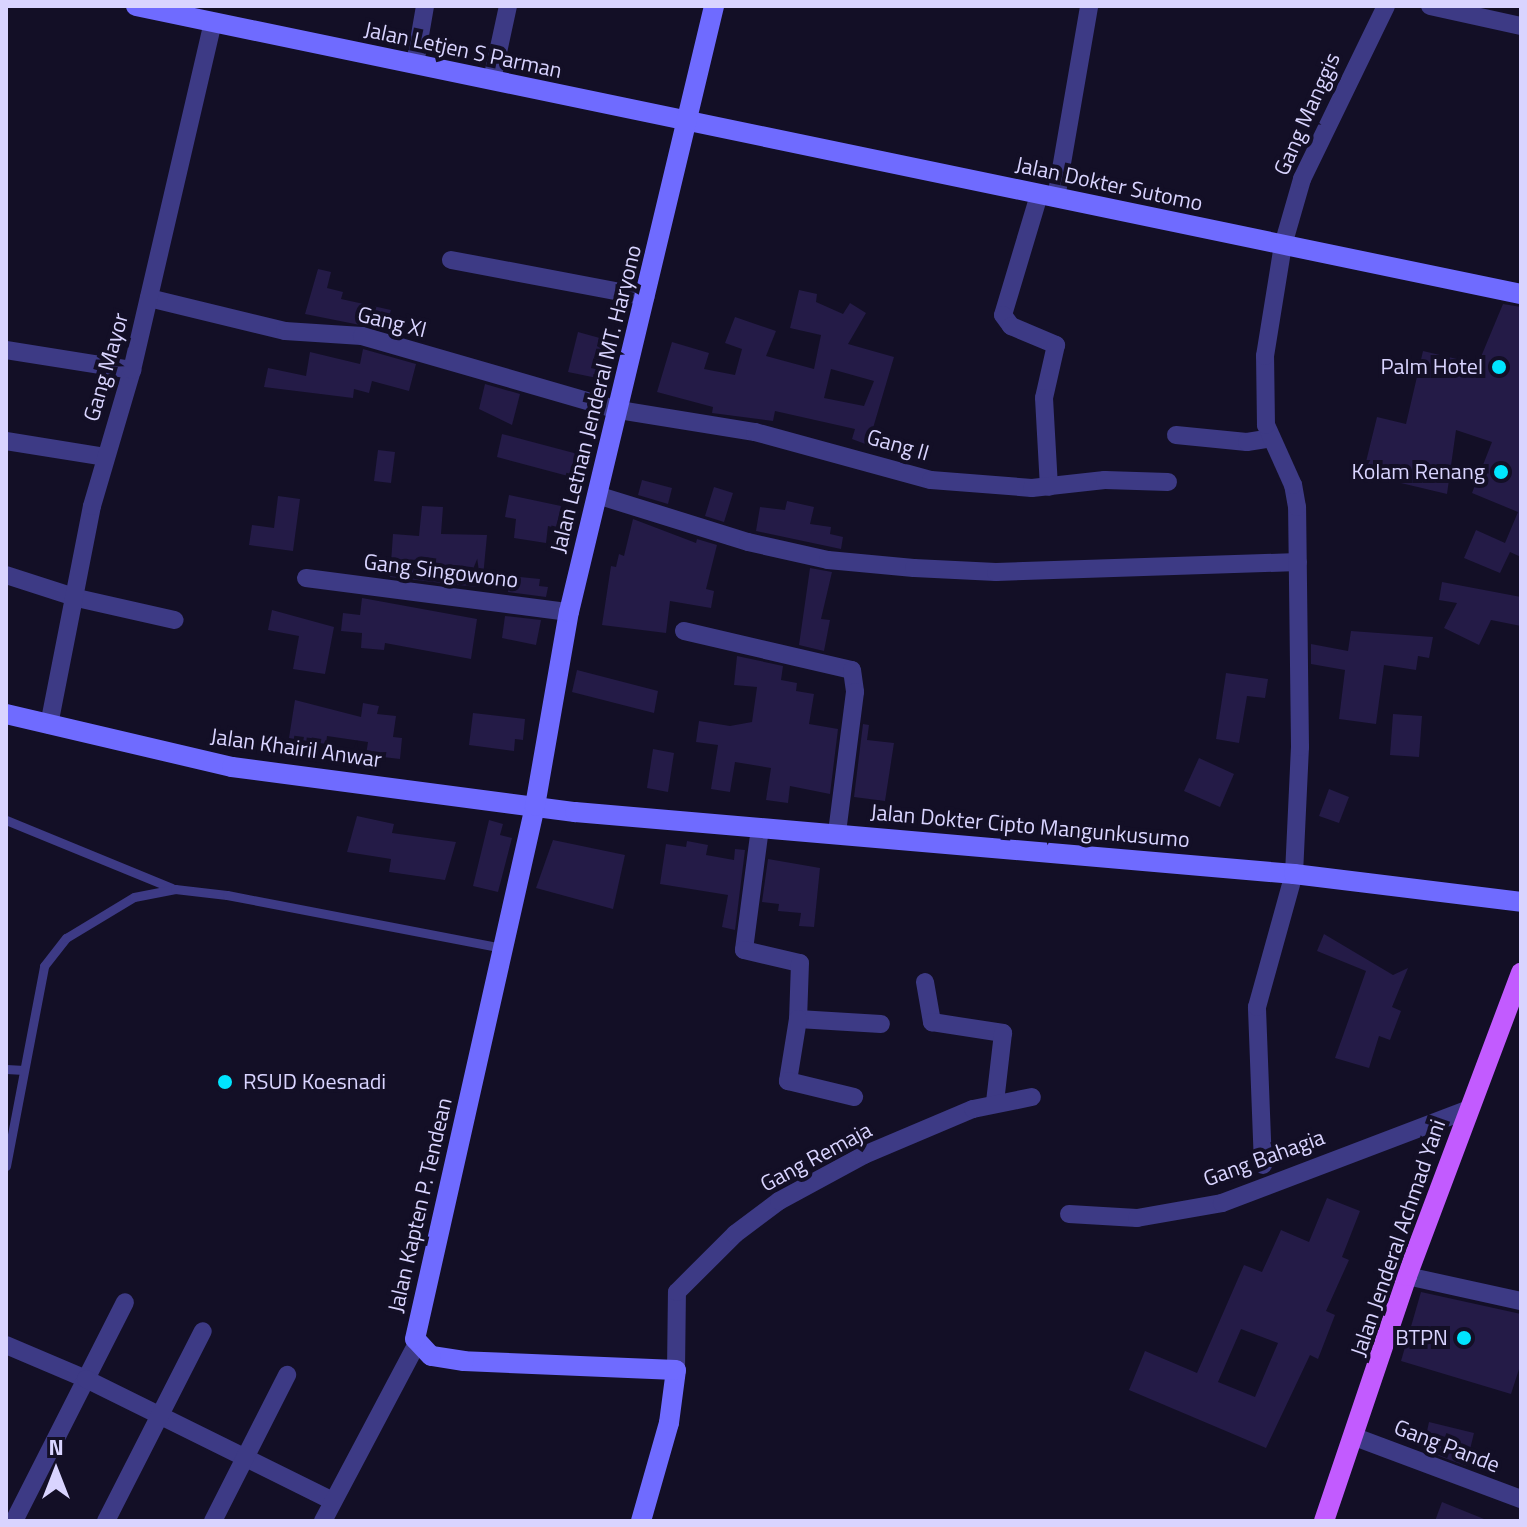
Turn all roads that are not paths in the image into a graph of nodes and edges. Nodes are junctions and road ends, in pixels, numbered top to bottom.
1 (136, 6) edge
2 (425, 6) edge
3 (508, 6) edge
4 (714, 6) edge
5 (1089, 6) edge
6 (1386, 6) edge
7 (1430, 6) edge
8 (213, 23) junction
9 (1521, 26) edge
10 (415, 64) junction
11 (492, 80) junction
12 (686, 123) junction
13 (1048, 196) junction
14 (1283, 245) junction
15 (451, 260) dead end
16 (1521, 294) edge
17 (646, 297) junction
18 (149, 298) junction
19 (6, 350) edge
20 (132, 370) junction
21 (619, 410) junction
22 (1176, 435) dead end
23 (1271, 438) junction
24 (6, 441) edge
25 (105, 457) junction
26 (1168, 482) dead end
27 (1049, 487) junction
28 (597, 495) junction
29 (1298, 562) junction
30 (6, 575) edge
31 (306, 578) dead end
32 (77, 598) junction
33 (569, 612) junction
34 (175, 620) dead end
35 (684, 631) dead end
36 (6, 714) edge
37 (49, 725) junction
38 (535, 806) junction
39 (6, 820) edge
40 (760, 828) junction
41 (837, 833) junction
42 (1294, 874) junction
43 (175, 889) junction
44 (1521, 902) edge
45 (502, 948) junction
46 (1521, 973) edge
47 (925, 982) dead end
48 (798, 1019) junction
49 (881, 1024) dead end
50 (6, 1069) edge
51 (24, 1070) junction
52 (854, 1097) dead end
53 (1032, 1097) dead end
54 (995, 1102) junction
55 (1469, 1109) junction
56 (1263, 1165) dead end
57 (6, 1166) edge
58 (1069, 1214) dead end
59 (1407, 1276) junction
60 (1521, 1301) edge
61 (125, 1302) dead end
62 (203, 1331) dead end
63 (6, 1345) edge
64 (412, 1353) junction
65 (676, 1370) junction
66 (287, 1375) dead end
67 (86, 1379) junction
68 (160, 1415) junction
69 (1355, 1437) junction
70 (246, 1458) junction
71 (1521, 1499) edge
72 (333, 1501) junction
73 (14, 1521) edge
74 (106, 1521) edge
75 (213, 1521) edge
76 (323, 1521) edge
77 (641, 1521) edge
78 (1324, 1521) edge

1 - 8 street, Jalan Letjen S Parman
2 - 10 street
3 - 11 street
4 - 12 street, Jalan Letnan Jenderal MT. Haryono
5 - 13 street
6 - 14 street, Gang Manggis
7 - 9 street
8 - 10 street, Jalan Letjen S Parman
8 - 18 street, Gang Mayor
10 - 11 street, Jalan Letjen S Parman
11 - 12 street, Jalan Letjen S Parman
12 - 13 street, Jalan Dokter Sutomo
12 - 17 street, Jalan Letnan Jenderal MT. Haryono
13 - 14 street, Jalan Dokter Sutomo
13 - 27 street
14 - 16 street, Jalan Dokter Sutomo
14 - 23 street, Gang Manggis
15 - 17 street
17 - 21 street, Jalan Letnan Jenderal MT. Haryono
18 - 20 street, Gang Mayor
18 - 21 street, Gang XI
19 - 20 street
20 - 25 street, Gang Mayor
21 - 27 street, Gang II
21 - 28 street, Jalan Letnan Jenderal MT. Haryono
22 - 23 street
23 - 29 street, Gang Manggis
24 - 25 street
25 - 32 street, Gang Mayor
26 - 27 street, Gang II
28 - 29 street
28 - 33 street, Jalan Letnan Jenderal MT. Haryono
29 - 42 street, Gang Manggis
30 - 32 street
31 - 33 street, Gang Singowono
32 - 34 street
32 - 37 street, Gang Mayor
33 - 38 street, Jalan Letnan Jenderal MT. Haryono
35 - 41 street
36 - 37 street, Jalan Khairil Anwar
37 - 38 street, Jalan Khairil Anwar
38 - 40 street, Jalan Dokter Cipto Mangunkusumo
38 - 45 street, Jalan Kapten P. Tendean
39 - 43 lane
40 - 41 street, Jalan Dokter Cipto Mangunkusumo
40 - 48 street
41 - 42 street, Jalan Dokter Cipto Mangunkusumo
42 - 44 street, Jalan Dokter Cipto Mangunkusumo
42 - 56 street, Gang Manggis
43 - 45 lane
43 - 51 lane
45 - 64 street, Jalan Kapten P. Tendean
46 - 55 main road, Jalan Jenderal Achmad Yani
47 - 54 street
48 - 49 street
48 - 52 street
50 - 51 lane
51 - 57 lane
53 - 54 street, Gang Remaja
54 - 65 street, Gang Remaja
55 - 58 street, Gang Bahagia
55 - 59 main road, Jalan Jenderal Achmad Yani
59 - 60 street
59 - 69 main road, Jalan Jenderal Achmad Yani
61 - 67 street
62 - 68 street
63 - 67 street
64 - 65 street, Jalan Kapten P. Tendean
64 - 72 street
65 - 77 street
66 - 70 street
67 - 68 street
67 - 73 street
68 - 70 street
68 - 74 street
69 - 71 street, Gang Pande
69 - 78 main road, Jalan Jenderal Achmad Yani
70 - 72 street
70 - 75 street
72 - 76 street

